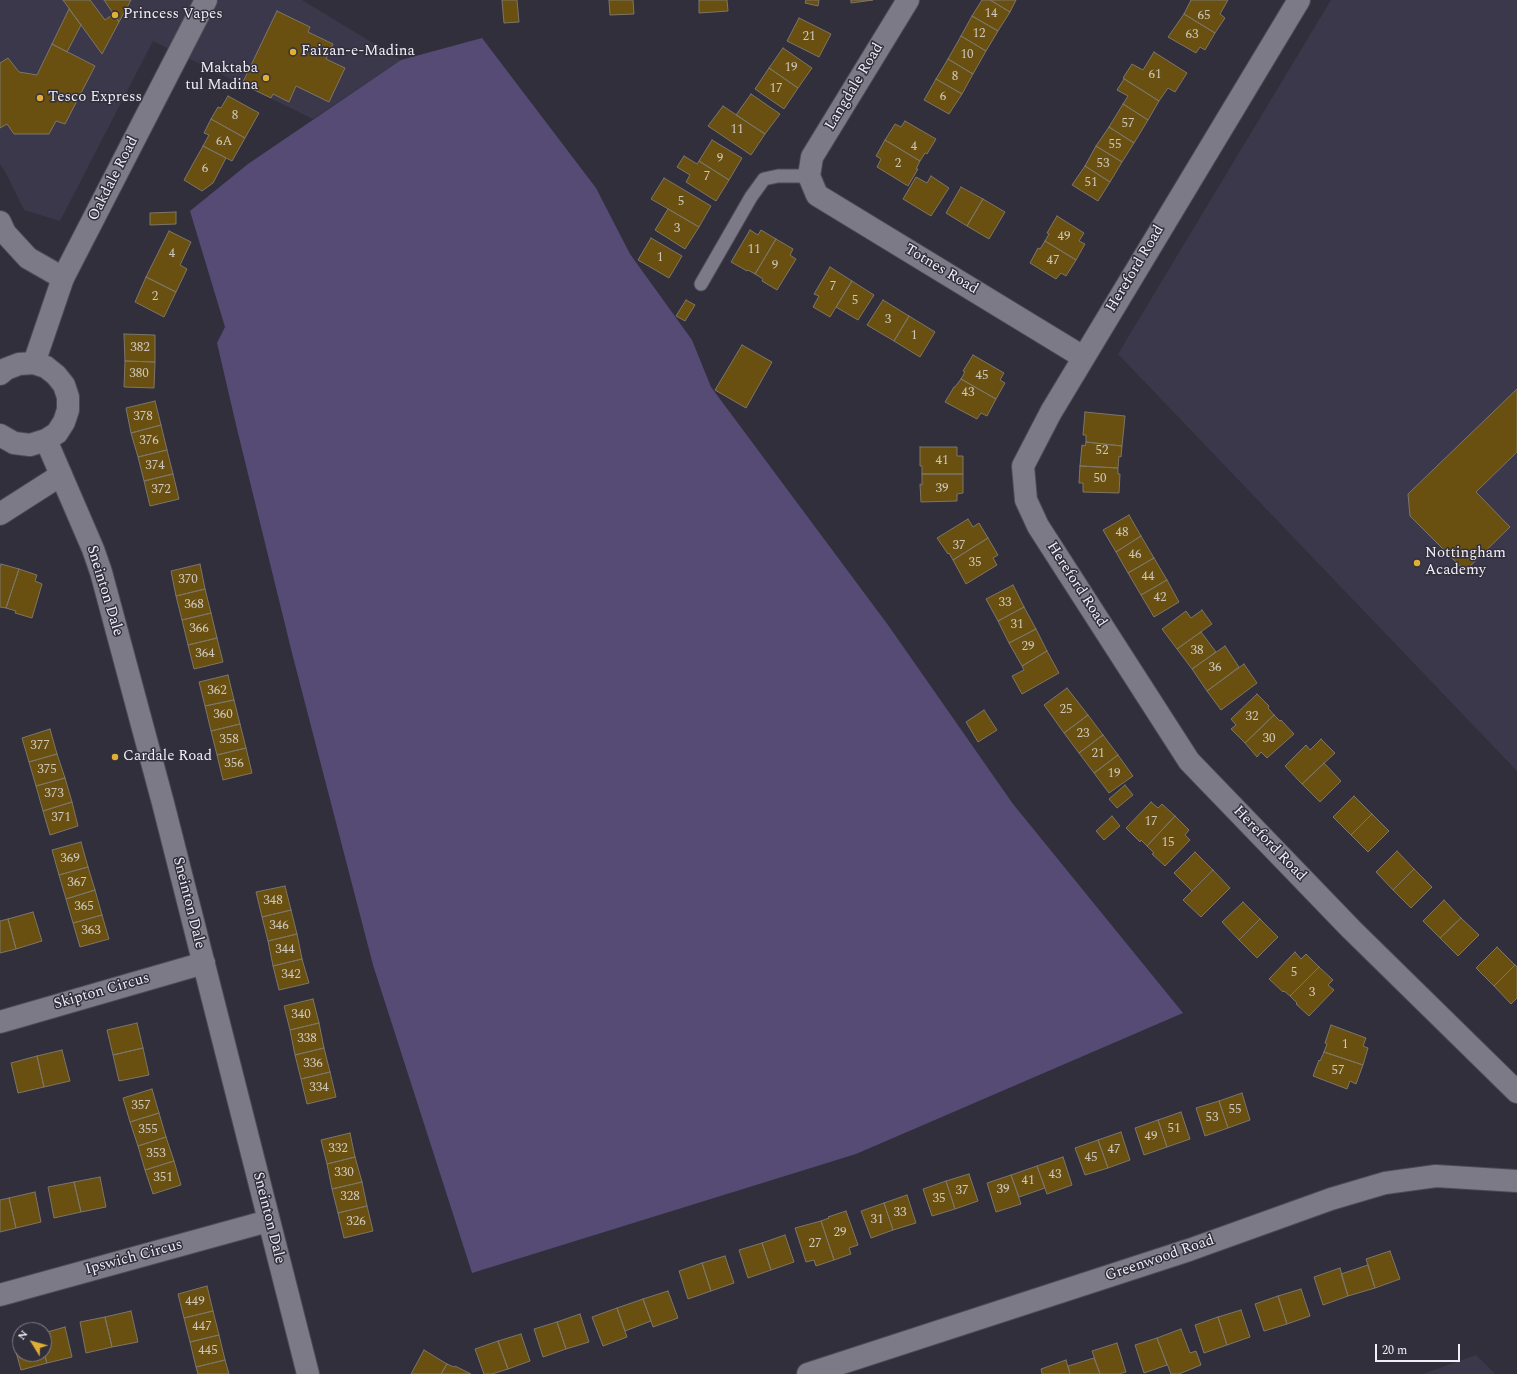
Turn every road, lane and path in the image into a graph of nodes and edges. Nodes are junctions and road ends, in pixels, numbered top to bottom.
1 (206, 0) edge
2 (908, 0) edge
3 (1299, 0) edge
4 (809, 176) junction
5 (0, 222) edge
6 (64, 278) junction
7 (701, 284) dead end
8 (1083, 357) junction
9 (34, 363) junction
10 (0, 374) edge
11 (0, 435) edge
12 (46, 440) junction
13 (61, 475) junction
14 (0, 514) edge
15 (204, 963) junction
16 (0, 1022) edge
17 (1517, 1092) edge
18 (1517, 1181) edge
19 (268, 1221) junction
20 (0, 1295) edge
21 (308, 1374) edge
22 (808, 1374) edge

1 - 6 street, Oakdale Road
2 - 4 street, Langdale Road
3 - 8 street, Hereford Road
4 - 7 lane
4 - 8 street, Totnes Road
5 - 6 street
6 - 9 street, Oakdale Road
8 - 17 street, Hereford Road
9 - 10 street
9 - 12 street
11 - 12 street
12 - 13 street, Sneinton Dale
13 - 14 street
13 - 15 street, Sneinton Dale
15 - 16 street, Skipton Circus
15 - 19 street, Sneinton Dale
18 - 22 street, Greenwood Road
19 - 20 street, Ipswich Circus
19 - 21 street, Sneinton Dale

